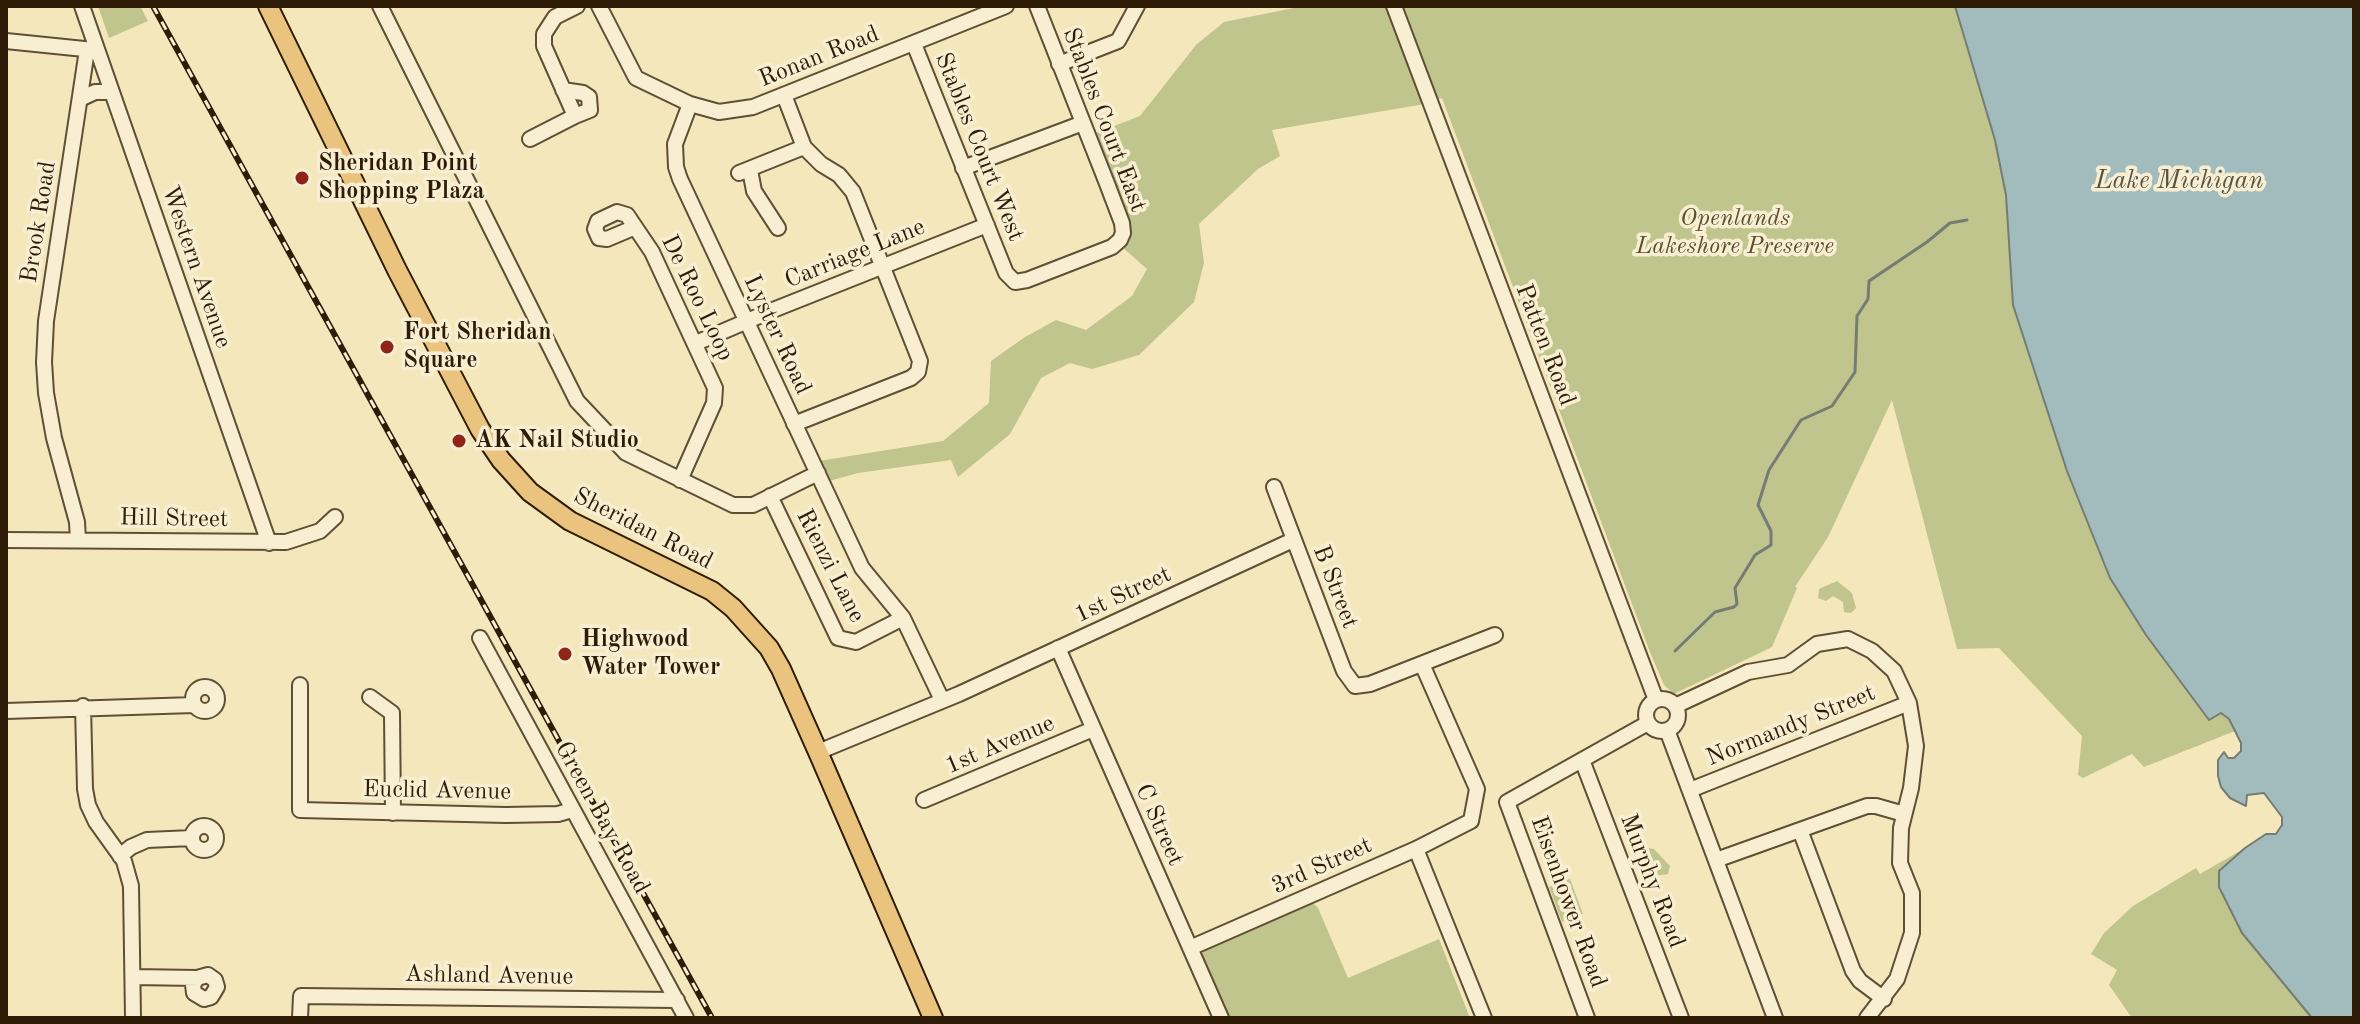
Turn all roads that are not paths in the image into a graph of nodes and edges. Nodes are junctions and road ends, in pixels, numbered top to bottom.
1 (82, 6) edge
2 (268, 6) edge
3 (380, 6) edge
4 (577, 6) edge
5 (599, 6) edge
6 (1006, 6) edge
7 (1037, 6) edge
8 (1137, 6) edge
9 (1394, 6) edge
10 (6, 41) edge
11 (914, 44) junction
12 (92, 50) junction
13 (1059, 64) junction
14 (563, 90) junction
15 (112, 92) junction
16 (784, 95) junction
17 (80, 99) junction
18 (690, 104) junction
19 (575, 116) junction
20 (1083, 123) junction
21 (530, 139) dead end
22 (804, 147) junction
23 (963, 168) junction
24 (987, 225) junction
25 (633, 228) dead end
26 (778, 228) dead end
27 (1003, 266) joint
28 (882, 267) junction
29 (746, 321) junction
30 (696, 343) junction
31 (794, 424) junction
32 (818, 473) junction
33 (680, 480) junction
34 (1274, 487) dead end
35 (770, 496) junction
36 (335, 517) dead end
37 (6, 540) edge
38 (78, 540) junction
39 (1293, 540) junction
40 (269, 543) junction
41 (903, 618) junction
42 (1495, 635) dead end
43 (480, 638) dead end
44 (1058, 648) junction
45 (1422, 664) junction
46 (300, 685) dead end
47 (370, 697) dead end
48 (942, 700) junction
49 (1656, 700) junction
50 (1909, 703) junction
51 (194, 705) dead end
52 (83, 706) junction
53 (1675, 706) junction
54 (6, 711) edge
55 (1648, 723) junction
56 (1093, 729) junction
57 (1667, 730) junction
58 (818, 752) junction
59 (1582, 760) junction
60 (1690, 790) junction
61 (924, 800) dead end
62 (572, 810) junction
63 (393, 813) junction
64 (1904, 814) junction
65 (1800, 830) junction
66 (192, 838) dead end
67 (1416, 849) junction
68 (120, 856) junction
69 (1716, 860) junction
70 (1190, 948) junction
71 (133, 977) junction
72 (197, 978) dead end
73 (1884, 999) junction
74 (677, 1000) junction
75 (133, 1018) edge
76 (300, 1018) edge
77 (686, 1018) edge
78 (933, 1018) edge
79 (1221, 1018) edge
80 (1484, 1018) edge
81 (1587, 1018) edge
82 (1681, 1018) edge
83 (1775, 1018) edge
84 (1867, 1018) edge

1 - 12 street, Western Avenue
2 - 58 main road, Sheridan Road
3 - 33 street
4 - 14 street
5 - 18 street
6 - 11 street, Ronan Road
7 - 13 street, Stables Court East
8 - 13 street
9 - 49 street, Patten Road
10 - 12 street
11 - 16 street, Ronan Road
11 - 23 street, Stables Court West
12 - 15 street, Western Avenue
12 - 17 street, Brook Road
13 - 20 street, Stables Court East
14 - 19 street
14 - 19 street
15 - 17 street
15 - 40 street, Western Avenue
16 - 18 street, Ronan Road
16 - 22 street
17 - 38 street, Brook Road
18 - 29 street, Lyster Road
19 - 21 street
20 - 23 street
20 - 27 street, Stables Court East
22 - 26 street
22 - 28 street
23 - 24 street, Stables Court West
24 - 27 street, Stables Court West
24 - 28 street, Carriage Lane
25 - 30 street, De Roo Loop
28 - 29 street, Carriage Lane
28 - 31 street
29 - 30 street, Carriage Lane
29 - 31 street, Lyster Road
30 - 33 street, De Roo Loop
31 - 32 street, Lyster Road
32 - 35 street
32 - 41 street, Lyster Road
33 - 35 street
34 - 39 street, B Street
35 - 41 street, Rienzi Lane
36 - 40 street, Hill Street
37 - 38 street, Hill Street
38 - 40 street, Hill Street
39 - 44 street, 1st Street
39 - 45 street, B Street
41 - 48 street, Lyster Road
42 - 45 street
43 - 62 street, Green Bay Road
44 - 48 street, 1st Street
44 - 56 street, C Street
45 - 67 street, 3rd Street
46 - 63 street, Euclid Avenue
47 - 63 street
48 - 58 street, 1st Street
49 - 53 street
49 - 55 street
50 - 53 street
50 - 60 street, Normandy Street
50 - 64 street
51 - 52 street
52 - 54 street
52 - 68 street
53 - 57 street
55 - 57 street
55 - 59 street
56 - 61 street, 1st Avenue
56 - 70 street, C Street
57 - 60 street
58 - 78 main road, Sheridan Road
59 - 81 street, Eisenhower Road
59 - 82 street, Murphy Road
60 - 69 street
62 - 63 street, Euclid Avenue
62 - 74 street, Green Bay Road
64 - 65 street
64 - 73 street
65 - 69 street
65 - 73 street
66 - 68 street
67 - 70 street, 3rd Street
67 - 80 street
68 - 71 street
69 - 83 street
70 - 79 street, C Street
71 - 72 street
71 - 75 street
73 - 84 street
74 - 76 street, Ashland Avenue
74 - 77 street, Green Bay Road

